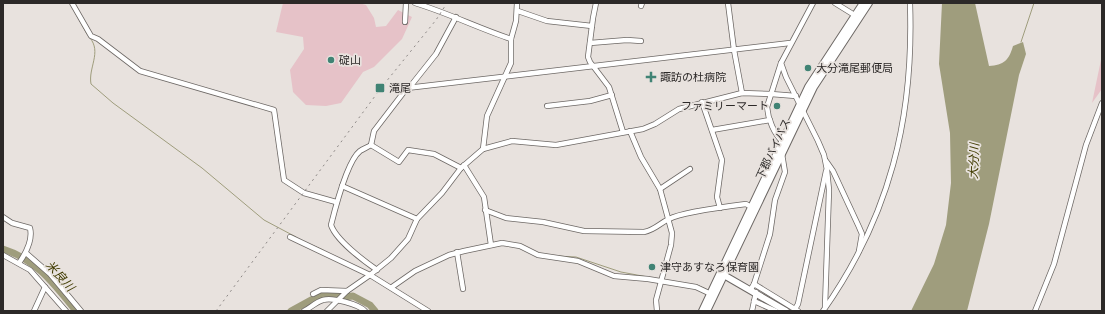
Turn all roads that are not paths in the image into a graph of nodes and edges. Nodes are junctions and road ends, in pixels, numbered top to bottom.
1 (72, 3) edge
2 (406, 3) edge
3 (415, 3) edge
4 (517, 3) edge
5 (596, 3) edge
6 (728, 3) edge
7 (813, 3) edge
8 (835, 3) edge
9 (863, 3) edge
10 (869, 3) edge
11 (910, 3) edge
12 (518, 11) junction
13 (856, 16) junction
14 (456, 17) junction
15 (405, 22) dead end
16 (592, 26) junction
17 (511, 39) junction
18 (641, 41) dead end
19 (590, 43) junction
20 (790, 44) junction
21 (734, 50) junction
22 (781, 63) junction
23 (594, 66) junction
24 (506, 77) junction
25 (409, 88) junction
26 (742, 94) junction
27 (771, 94) junction
28 (612, 95) junction
29 (796, 96) junction
30 (702, 102) junction
31 (1102, 103) edge
32 (547, 106) dead end
33 (801, 108) junction
34 (770, 120) junction
35 (712, 130) junction
36 (630, 131) junction
37 (623, 132) junction
38 (784, 143) junction
39 (371, 145) junction
40 (483, 148) junction
41 (782, 154) junction
42 (824, 158) junction
43 (462, 167) junction
44 (690, 169) dead end
45 (827, 170) junction
46 (342, 186) junction
47 (660, 189) junction
48 (336, 202) junction
49 (720, 208) junction
50 (753, 208) junction
51 (485, 210) junction
52 (3, 217) edge
53 (417, 219) junction
54 (668, 219) junction
55 (290, 237) dead end
56 (491, 245) junction
57 (457, 252) junction
58 (26, 253) junction
59 (859, 254) junction
60 (3, 256) edge
61 (20, 263) junction
62 (377, 270) junction
63 (722, 274) junction
64 (370, 276) junction
65 (661, 280) junction
66 (44, 287) junction
67 (392, 287) junction
68 (463, 289) dead end
69 (754, 289) junction
70 (347, 291) junction
71 (313, 294) dead end
72 (712, 295) junction
73 (336, 301) junction
74 (754, 301) junction
75 (824, 309) edge
76 (796, 310) edge
77 (34, 311) edge
78 (66, 311) edge
79 (80, 311) edge
80 (304, 311) edge
81 (327, 311) edge
82 (365, 311) edge
83 (428, 311) edge
84 (658, 311) edge
85 (702, 311) edge
86 (707, 311) edge
87 (752, 311) edge
88 (776, 311) edge
89 (786, 311) edge
90 (1035, 311) edge

1 - 48 street
2 - 15 street
3 - 14 street
4 - 12 street
5 - 16 street
6 - 21 street
7 - 20 street
8 - 13 street
9 - 13 street
10 - 33 street, 下郡バイパス
11 - 59 street
12 - 16 street
12 - 17 street
13 - 33 street
14 - 17 street
14 - 25 street
16 - 19 street
17 - 24 street
18 - 19 street
19 - 23 street
20 - 21 street
20 - 22 street
21 - 23 street
21 - 26 street
22 - 27 street
22 - 29 street
23 - 24 street
23 - 28 street
24 - 25 street
24 - 40 street
25 - 39 street
26 - 27 street
26 - 30 street
27 - 29 street
27 - 34 street
28 - 32 street
28 - 37 street
29 - 33 street
30 - 35 street
30 - 36 street
31 - 90 street
33 - 38 street
33 - 42 street
34 - 35 street
34 - 38 street
35 - 49 street
36 - 37 street
36 - 47 street
37 - 40 street
38 - 41 street, 下郡バイパス
38 - 50 street
39 - 43 street
39 - 46 street
40 - 43 street
41 - 50 street, 下郡バイパス
41 - 69 street
42 - 45 street
42 - 59 street
43 - 51 street
43 - 53 street
44 - 47 street
45 - 75 street
45 - 76 street
46 - 48 street
46 - 53 street
47 - 54 street
48 - 62 street
49 - 50 street
49 - 54 street
50 - 63 street
51 - 54 street
51 - 56 street
52 - 58 street
53 - 62 street
54 - 65 street
55 - 64 street
56 - 57 street
56 - 65 street
57 - 67 street
57 - 68 street
58 - 61 street
58 - 79 street
59 - 75 street
60 - 61 street
61 - 66 street
62 - 64 street
63 - 69 street
63 - 72 street
64 - 67 street
64 - 70 street
65 - 72 street
65 - 84 street
66 - 77 street
66 - 78 street
67 - 83 street
69 - 74 street
69 - 76 street
69 - 89 street
70 - 71 street
70 - 73 street
72 - 85 street
72 - 86 street
73 - 80 street
73 - 81 street
73 - 82 street
74 - 87 street
74 - 88 street

